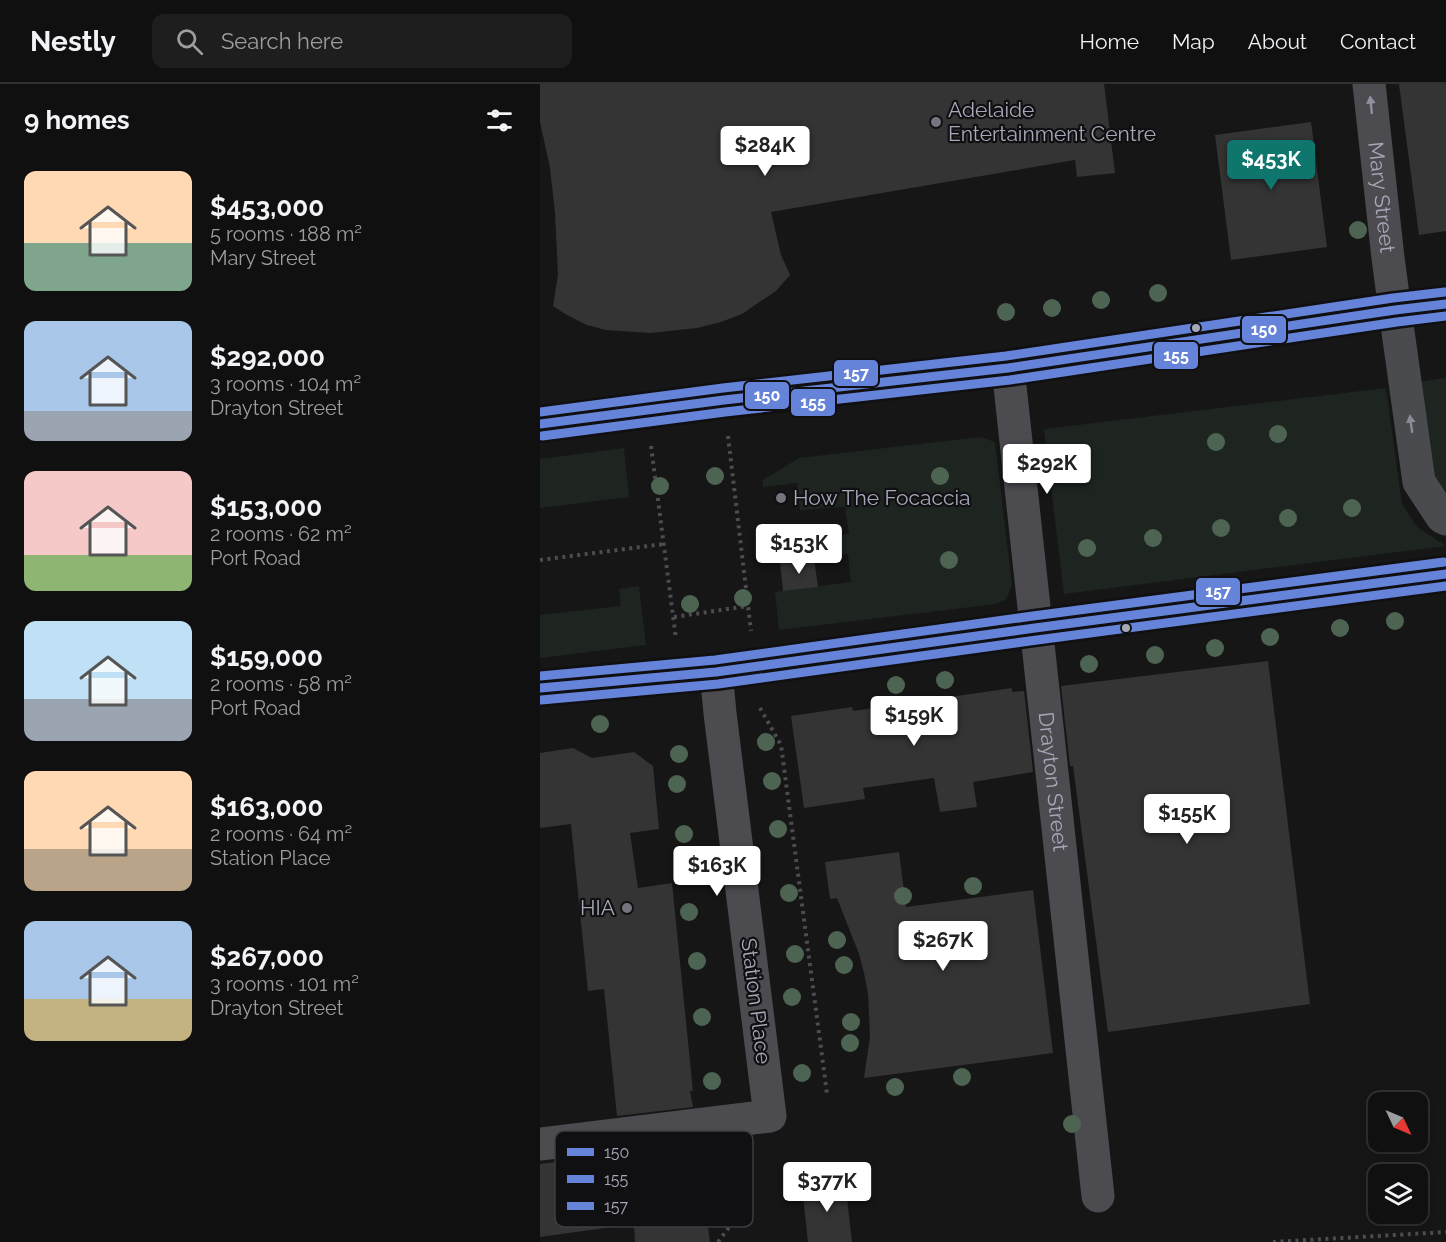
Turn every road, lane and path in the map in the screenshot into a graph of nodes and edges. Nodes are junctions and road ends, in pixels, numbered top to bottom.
1 (1369, 84) edge
2 (1446, 304) edge
3 (1395, 310) junction
4 (1008, 368) junction
5 (540, 424) edge
6 (728, 436) dead end
7 (651, 445) dead end
8 (1446, 519) edge
9 (664, 544) junction
10 (540, 561) edge
11 (1446, 574) edge
12 (748, 606) junction
13 (674, 616) junction
14 (1035, 628) junction
15 (751, 631) dead end
16 (676, 639) dead end
17 (716, 672) junction
18 (540, 688) edge
19 (760, 708) dead end
20 (827, 1094) dead end
21 (647, 1131) edge
22 (555, 1142) edge
23 (540, 1144) edge
24 (1098, 1196) dead end
25 (729, 1227) edge
26 (1446, 1232) edge
27 (718, 1242) edge
28 (1274, 1242) edge

3 -> 1 street, Mary Street
2 - 3 highway
3 - 4 highway
8 -> 3 highway
4 - 5 highway
4 - 14 street, Drayton Street
6 - 12 path
7 - 9 path
9 - 10 path
9 - 13 path
11 - 14 highway
12 - 13 path
12 - 15 path
13 - 16 path
14 - 17 highway
14 - 24 street, Drayton Street
17 - 18 highway
17 - 21 street, Station Place
19 - 20 path
22 - 23 street, Station Place
25 - 27 path
26 - 28 path

